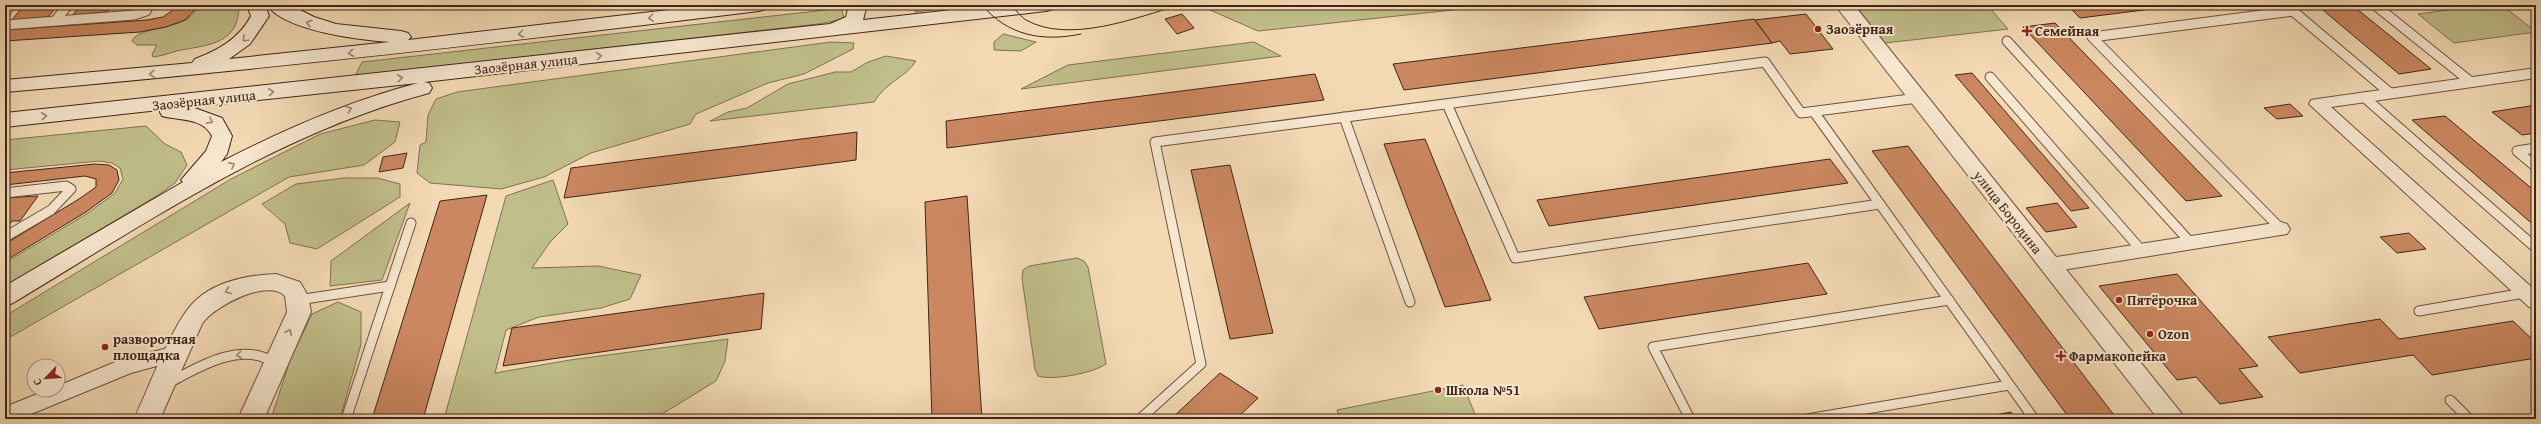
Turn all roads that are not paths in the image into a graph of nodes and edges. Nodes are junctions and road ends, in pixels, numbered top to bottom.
1 (11, 5) edge
2 (68, 5) edge
3 (149, 5) edge
4 (256, 5) edge
5 (276, 5) edge
6 (759, 5) edge
7 (858, 5) edge
8 (1046, 5) edge
9 (1844, 5) edge
10 (2375, 5) edge
11 (5, 12) edge
12 (902, 13) edge
13 (55, 21) junction
14 (5, 25) edge
15 (834, 29) junction
16 (486, 38) junction
17 (2007, 41) dead end
18 (514, 66) junction
19 (177, 72) junction
20 (2536, 73) edge
21 (1990, 77) dead end
22 (2471, 82) junction
23 (5, 86) edge
24 (2390, 94) junction
25 (2364, 97) junction
26 (1918, 98) junction
27 (1447, 104) junction
28 (131, 107) junction
29 (1814, 112) junction
30 (1344, 117) junction
31 (5, 120) edge
32 (2536, 148) edge
33 (2536, 167) edge
34 (5, 193) edge
35 (173, 197) junction
36 (1880, 204) junction
37 (411, 223) dead end
38 (2281, 229) joint
39 (5, 237) edge
40 (2191, 243) junction
41 (2536, 248) edge
42 (2142, 251) junction
43 (2050, 265) junction
44 (390, 286) junction
45 (2533, 295) edge
46 (5, 297) edge
47 (298, 300) junction
48 (1949, 300) junction
49 (1410, 302) dead end
50 (2419, 311) dead end
51 (176, 354) junction
52 (275, 363) junction
53 (2009, 385) junction
54 (161, 388) junction
55 (2450, 400) dead end
56 (5, 416) edge
57 (146, 419) edge
58 (251, 419) edge
59 (346, 419) edge
60 (1140, 419) edge
61 (1690, 419) edge
62 (1807, 419) edge
63 (2034, 419) edge
64 (2172, 419) edge
65 (2469, 419) edge

1 - 11 lane
2 - 13 lane
3 - 13 lane
4 -> 19 main road
16 -> 5 main road
6 -> 16 main road
7 - 15 main road
8 - 12 main road, Заозёрная улица
9 - 26 main road, улица Бородина
10 - 22 lane
12 - 15 main road, Заозёрная улица
13 - 14 lane
18 -> 15 main road, Заозёрная улица
16 -> 19 main road
17 - 40 lane
28 -> 18 main road, Заозёрная улица
35 -> 18 main road
19 -> 23 main road
20 - 22 street
21 - 42 lane
22 - 24 street
24 - 25 street
24 - 38 lane
25 - 41 lane
25 - 45 street
26 - 29 lane
26 - 43 main road, улица Бородина
27 - 29 lane
27 - 30 lane
27 - 36 lane
31 -> 28 main road, Заозёрная улица
28 -> 35 main road
29 - 36 lane
30 - 49 lane
30 - 60 lane
32 - 33 lane
34 - 39 lane
35 - 46 main road
36 - 48 lane
37 - 44 lane
38 - 40 street
40 - 42 street
42 - 43 street
43 - 64 main road, улица Бородина
44 - 47 lane
44 - 59 lane
45 - 50 lane
47 -> 51 main road
52 -> 47 main road
48 - 53 lane
48 - 61 lane
51 - 54 main road
51 - 56 street
52 -> 54 lane
52 - 58 main road
53 - 62 lane
53 - 63 lane
54 - 57 main road
55 - 65 lane

